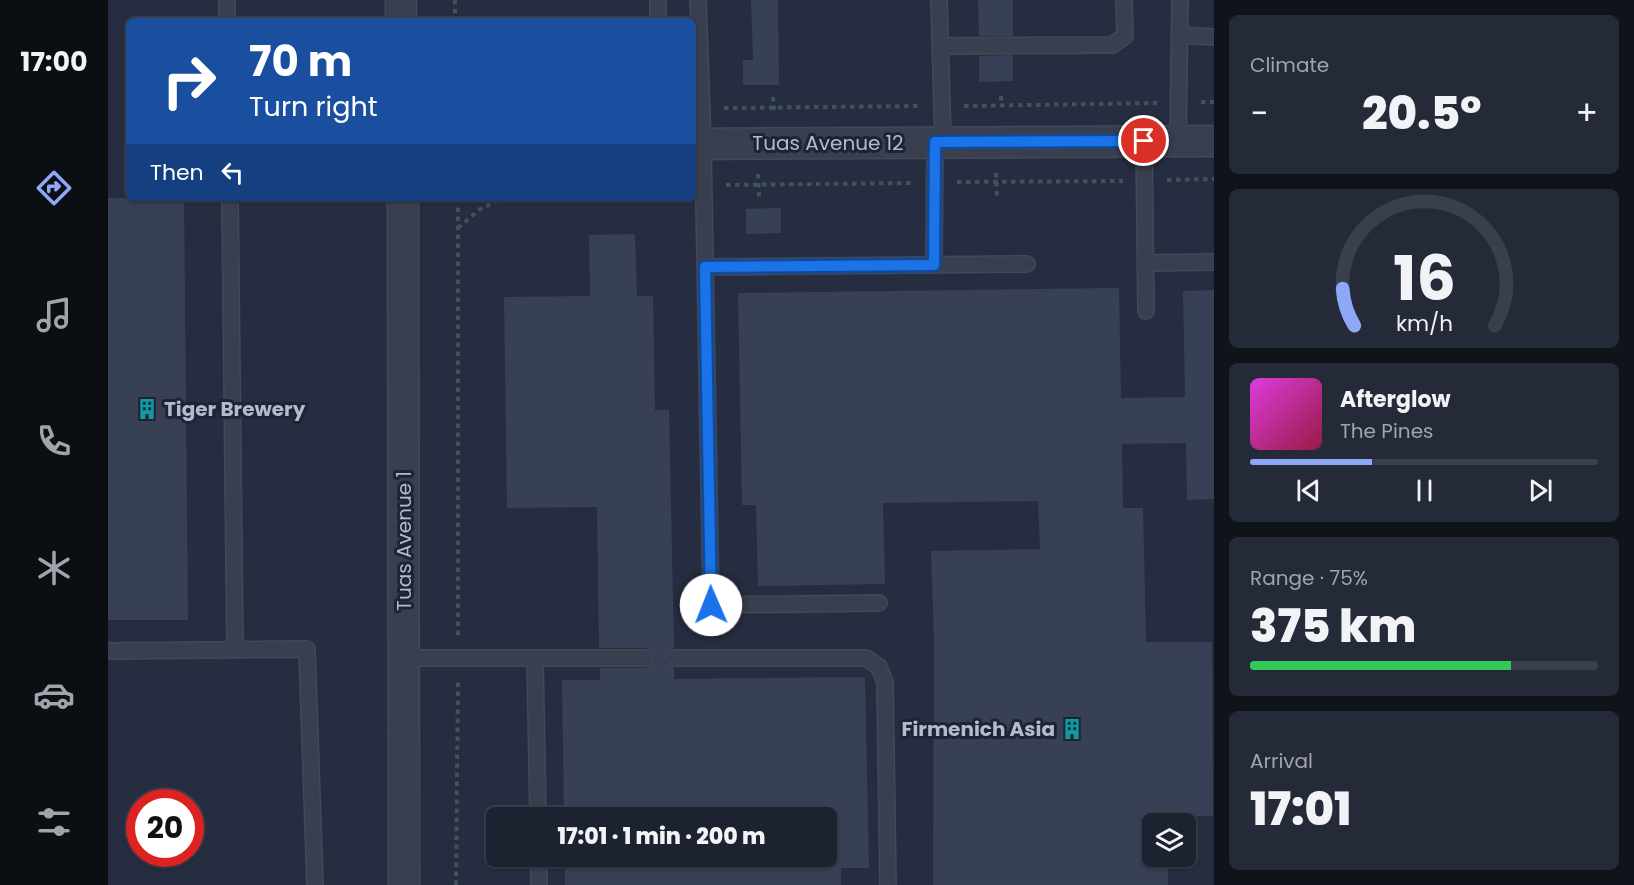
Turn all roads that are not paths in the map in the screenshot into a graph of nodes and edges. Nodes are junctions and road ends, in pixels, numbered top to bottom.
1 (227, 0) edge
2 (400, 0) edge
3 (658, 0) edge
4 (698, 0) edge
5 (939, 0) edge
6 (1124, 0) edge
7 (1180, 0) edge
8 (228, 18) edge
9 (401, 18) edge
10 (658, 18) edge
11 (1180, 35) junction
12 (1214, 37) edge
13 (940, 46) junction
14 (1144, 141) junction
15 (1178, 141) junction
16 (1214, 141) edge
17 (939, 142) junction
18 (698, 144) edge
19 (230, 201) edge
20 (403, 201) edge
21 (1214, 262) edge
22 (1147, 263) junction
23 (1027, 264) dead end
24 (934, 265) junction
25 (705, 267) junction
26 (1146, 311) dead end
27 (879, 603) dead end
28 (235, 650) junction
29 (108, 651) edge
30 (403, 658) junction
31 (535, 658) junction
32 (645, 658) dead end
33 (674, 658) dead end
34 (538, 807) edge
35 (539, 867) edge
36 (315, 885) edge
37 (404, 885) edge
38 (539, 885) edge
39 (888, 885) edge

1 - 8 lane
2 - 9 street
3 - 10 lane
4 - 18 lane
5 - 13 lane
6 - 13 lane
7 - 11 lane
11 - 12 lane
11 - 15 lane
13 - 17 lane
14 - 15 street, Tuas Avenue 12
14 - 17 street, Tuas Avenue 12
14 - 22 lane
15 - 16 street, Tuas Avenue 12
17 - 18 street, Tuas Avenue 12
17 - 24 lane
18 - 25 lane
19 - 28 lane
20 - 30 street, Tuas Avenue 1
21 - 22 lane
22 - 26 lane
23 - 24 lane
24 - 25 lane
25 - 27 lane
28 - 29 lane
28 - 36 lane
30 - 31 lane
30 - 37 street, Tuas Avenue 1
31 - 32 lane
31 - 34 lane
33 - 39 lane
35 - 38 lane

